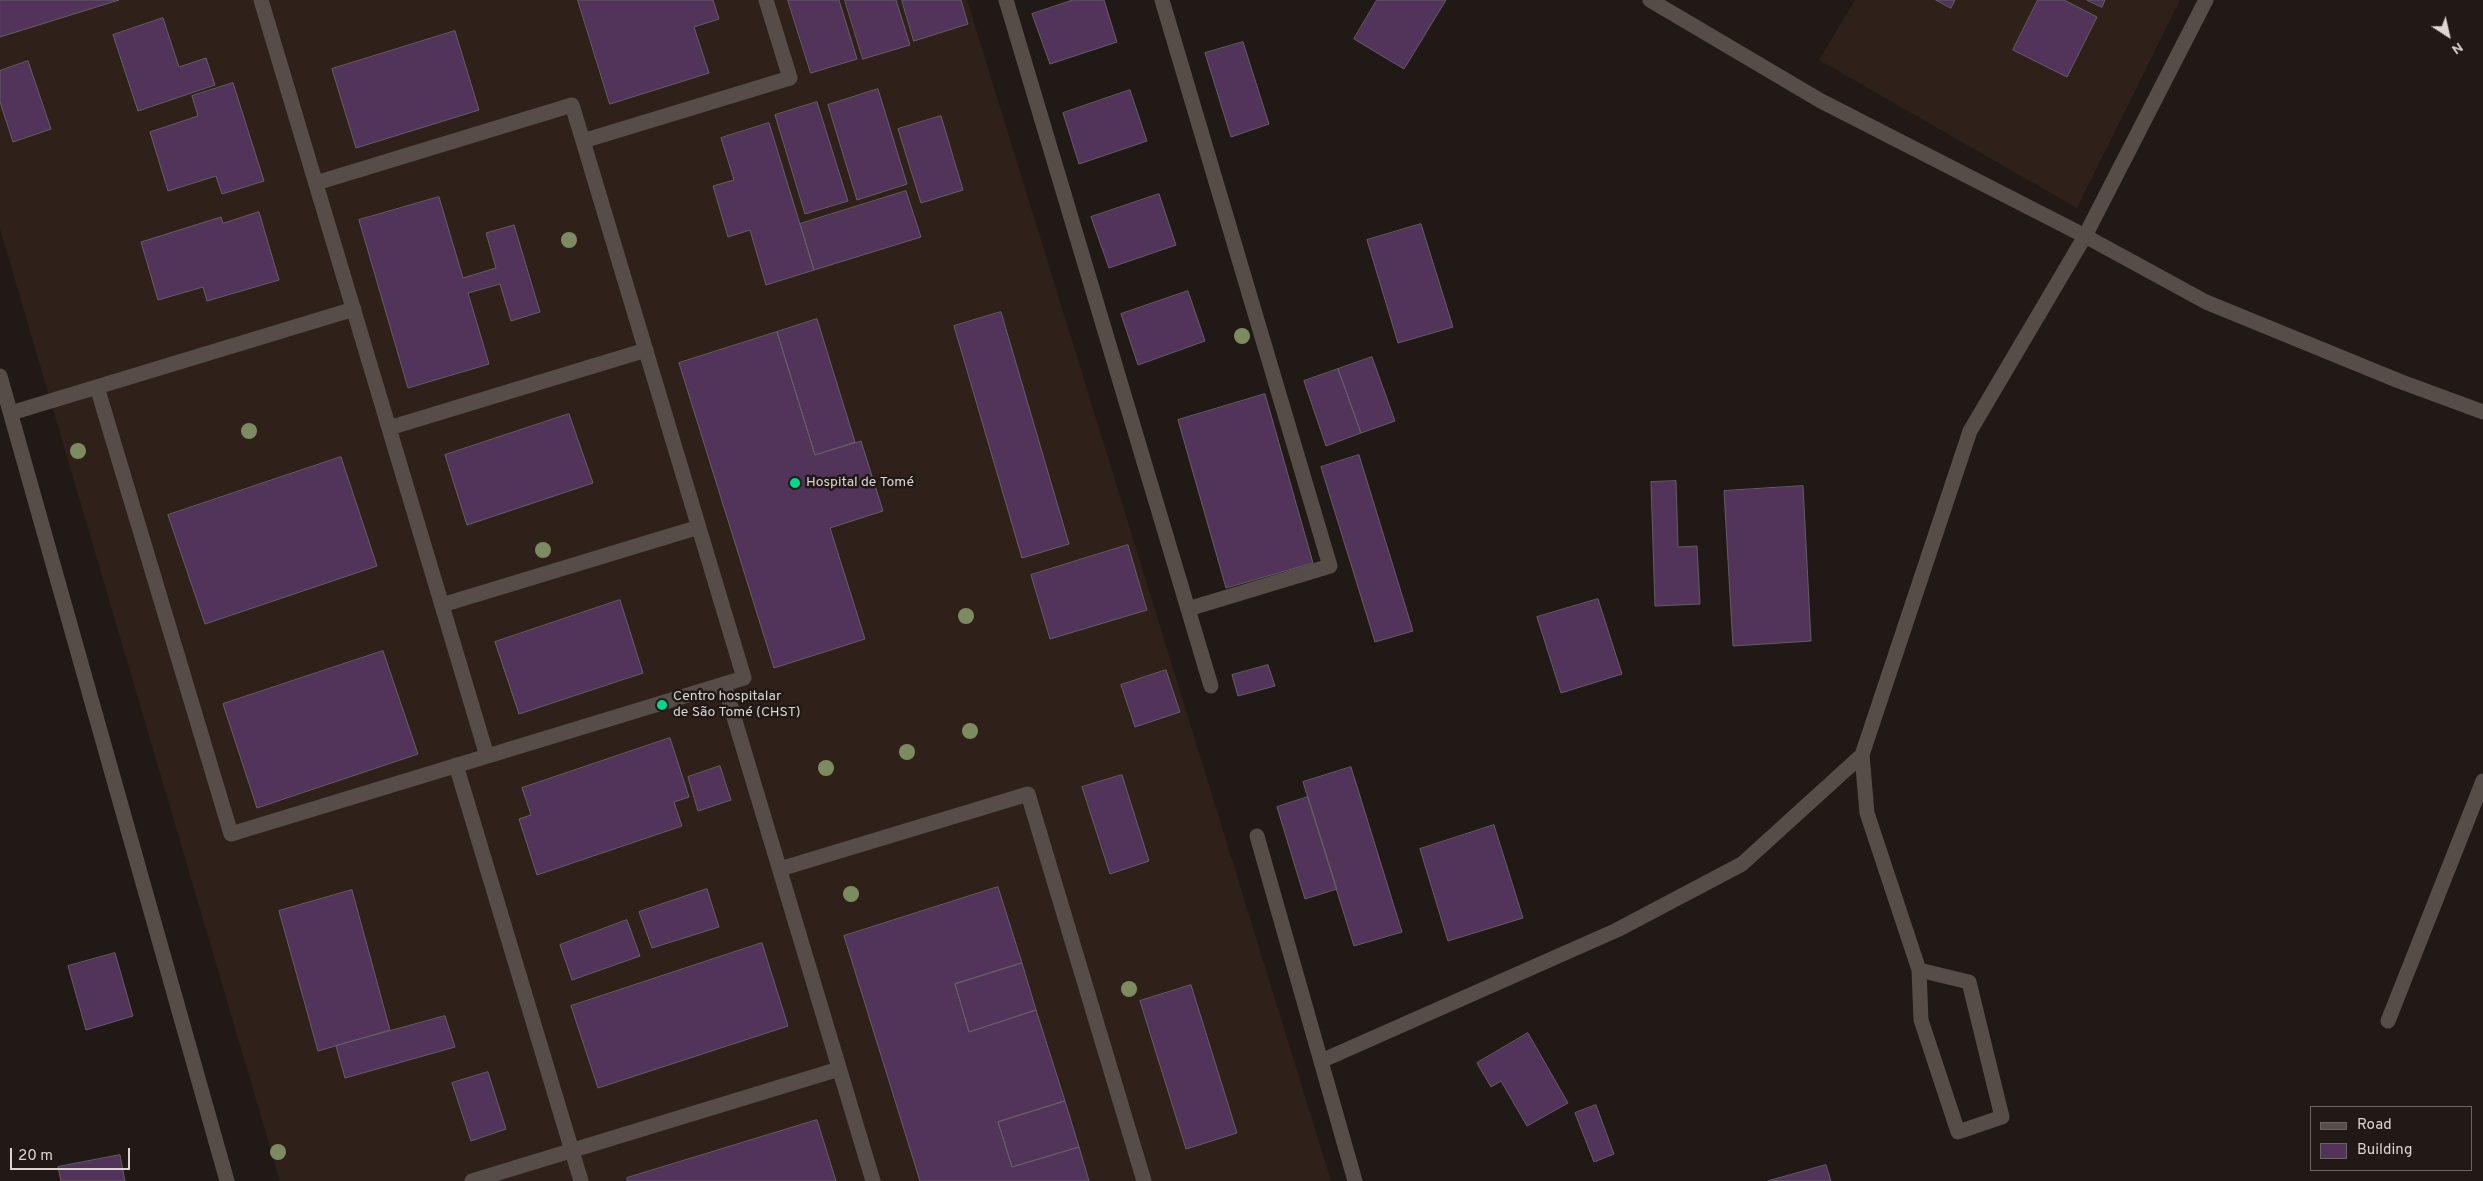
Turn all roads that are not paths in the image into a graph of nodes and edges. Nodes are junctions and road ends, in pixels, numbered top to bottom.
1 (261, 0) edge
2 (766, 0) edge
3 (1006, 0) edge
4 (1162, 0) edge
5 (1650, 0) edge
6 (2206, 0) edge
7 (583, 141) junction
8 (316, 183) junction
9 (2085, 236) junction
10 (354, 309) junction
11 (646, 350) junction
12 (0, 376) edge
13 (97, 387) junction
14 (2483, 412) edge
15 (11, 413) junction
16 (389, 428) junction
17 (698, 527) junction
18 (442, 605) junction
19 (1188, 609) junction
20 (724, 684) junction
21 (1211, 686) dead end
22 (1862, 755) junction
23 (487, 756) junction
24 (456, 766) junction
25 (2483, 781) edge
26 (1257, 836) dead end
27 (780, 869) junction
28 (1919, 970) junction
29 (2388, 1021) dead end
30 (1321, 1061) junction
31 (839, 1069) junction
32 (572, 1151) junction
33 (227, 1181) edge
34 (472, 1181) edge
35 (581, 1181) edge
36 (873, 1181) edge
37 (1144, 1181) edge
38 (1355, 1181) edge

1 - 8 street
2 - 7 street
3 - 19 street
4 - 19 street
5 - 9 street
6 - 9 street
7 - 8 street
7 - 11 street
8 - 10 street
9 - 14 street
9 - 22 street
10 - 13 street
10 - 16 street
11 - 16 street
11 - 17 street
12 - 15 street
13 - 15 street
13 - 24 street
15 - 33 street
16 - 18 street
17 - 18 street
17 - 20 street
18 - 23 street
19 - 21 street
20 - 23 street
20 - 27 street
22 - 28 street
22 - 30 street
23 - 24 street
24 - 32 street
25 - 29 street
26 - 30 street
27 - 31 street
27 - 37 street
28 - 28 street
30 - 38 street
31 - 32 street
31 - 36 street
32 - 34 street
32 - 35 street

